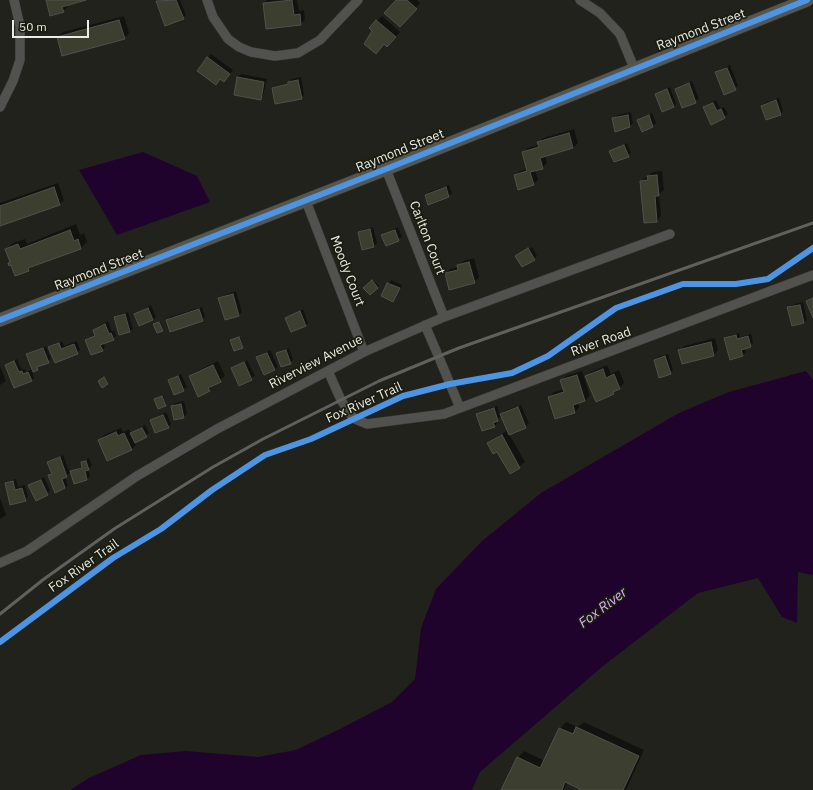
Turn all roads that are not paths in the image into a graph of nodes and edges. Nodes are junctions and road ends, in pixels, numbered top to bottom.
1 (14, 0) edge
2 (207, 0) edge
3 (358, 0) edge
4 (580, 0) edge
5 (807, 0) edge
6 (634, 68) junction
7 (0, 107) edge
8 (386, 169) junction
9 (306, 201) junction
10 (670, 234) dead end
11 (813, 275) edge
12 (444, 317) junction
13 (0, 320) edge
14 (425, 324) junction
15 (364, 352) junction
16 (328, 371) junction
17 (460, 408) junction
18 (0, 563) edge

1 - 7 street
2 - 3 street
4 - 6 street
5 - 6 street, Raymond Street
6 - 8 street, Raymond Street
8 - 9 street, Raymond Street
8 - 12 street, Carlton Court
9 - 13 street, Raymond Street
9 - 15 street, Moody Court
10 - 12 street, Riverview Avenue
11 - 17 street, River Road
12 - 14 street, Riverview Avenue
14 - 15 street, Riverview Avenue
14 - 17 street
15 - 16 street, Riverview Avenue
16 - 17 street, River Road
16 - 18 street, Riverview Avenue

